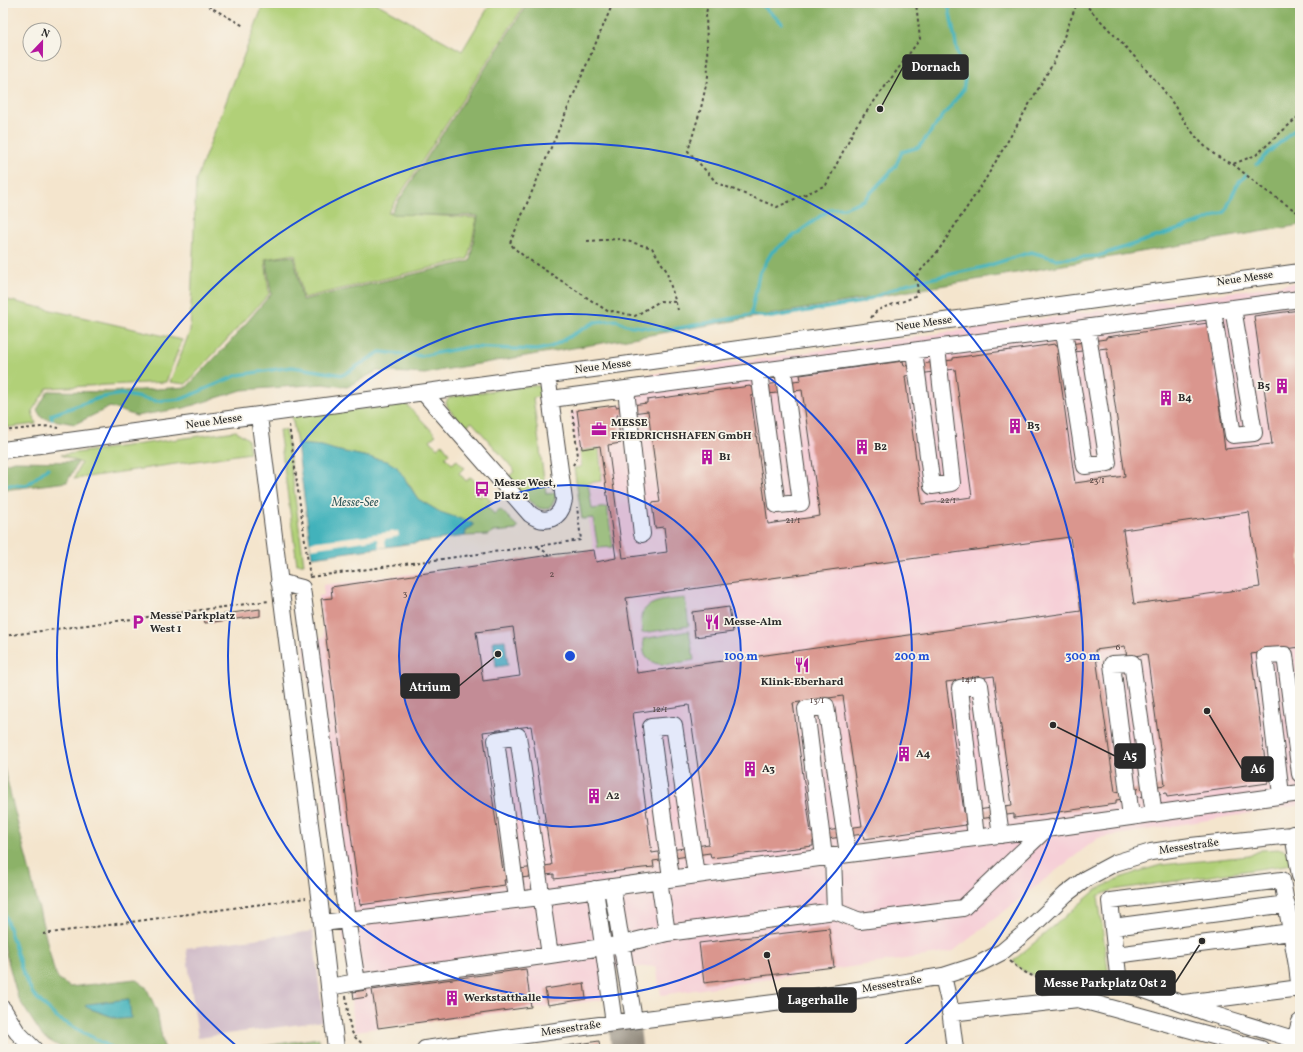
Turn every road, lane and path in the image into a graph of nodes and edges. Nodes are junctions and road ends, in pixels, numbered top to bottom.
1 (203, 3) edge
2 (613, 3) edge
3 (708, 3) edge
4 (916, 3) edge
5 (1077, 3) edge
6 (1084, 3) edge
7 (244, 26) dead end
8 (1300, 114) edge
9 (1233, 164) junction
10 (1300, 214) edge
11 (587, 241) dead end
12 (1300, 272) edge
13 (1300, 299) edge
14 (676, 302) junction
15 (1232, 308) junction
16 (678, 310) dead end
17 (1213, 311) junction
18 (867, 323) dead end
19 (1087, 328) junction
20 (1064, 331) junction
21 (938, 348) junction
22 (914, 351) junction
23 (783, 369) junction
24 (758, 372) junction
25 (547, 375) junction
26 (626, 390) junction
27 (424, 393) junction
28 (571, 397) junction
29 (551, 399) junction
30 (287, 412) junction
31 (259, 416) junction
32 (3, 450) edge
33 (571, 469) dead end
34 (576, 504) dead end
35 (642, 534) dead end
36 (537, 546) junction
37 (550, 555) dead end
38 (279, 582) junction
39 (271, 601) dead end
40 (3, 636) edge
41 (1300, 774) edge
42 (1300, 793) edge
43 (1281, 795) junction
44 (1154, 814) junction
45 (1131, 817) junction
46 (1046, 829) junction
47 (1296, 834) edge
48 (1001, 835) junction
49 (976, 838) junction
50 (835, 856) junction
51 (696, 875) junction
52 (1300, 876) edge
53 (665, 879) junction
54 (612, 887) junction
55 (595, 889) junction
56 (541, 896) junction
57 (308, 898) dead end
58 (517, 899) junction
59 (1287, 904) junction
60 (835, 912) junction
61 (347, 919) junction
62 (322, 923) junction
63 (1113, 926) junction
64 (1292, 932) junction
65 (667, 933) junction
66 (43, 934) dead end
67 (622, 944) junction
68 (604, 947) junction
69 (1116, 955) junction
70 (550, 956) junction
71 (1014, 957) dead end
72 (943, 976) junction
73 (357, 982) junction
74 (329, 987) junction
75 (1071, 988) dead end
76 (1300, 988) edge
77 (1300, 991) edge
78 (1181, 1003) junction
79 (3, 1009) edge
80 (950, 1014) junction
81 (1300, 1022) edge
82 (624, 1024) junction
83 (1297, 1041) edge
84 (34, 1049) edge
85 (336, 1049) edge
86 (425, 1049) edge
87 (955, 1049) edge
88 (1261, 1049) edge

1 - 7 path
2 - 14 path
3 - 4 path
5 - 18 path
6 - 9 path
8 - 9 path
9 - 10 path
11 - 14 path
12 - 25 street, Neue Messe
13 - 15 street
14 - 16 path
15 - 17 street
15 - 17 street
17 - 19 street
19 - 20 street
19 - 20 street
20 - 21 street
21 - 22 street
21 - 22 street
22 - 23 street
23 - 24 street
23 - 24 street
24 - 26 street
25 - 27 street, Neue Messe
25 - 29 street
26 - 28 street
26 - 35 street
27 - 29 street
27 - 30 street, Neue Messe
28 - 29 street
28 - 33 path
30 - 31 street, Neue Messe
30 - 36 path
31 - 32 street, Neue Messe
31 - 38 street
34 - 36 path
36 - 37 path
38 - 61 street
38 - 62 street
39 - 40 path
41 - 43 street
42 - 43 street
43 - 44 street
44 - 45 street
44 - 45 street
45 - 46 street
46 - 48 street
46 - 60 street
47 - 52 street
47 - 72 street, Messestraße
48 - 49 street
48 - 49 street
49 - 50 street
50 - 50 street
50 - 51 street
50 - 60 street
51 - 53 street
51 - 53 street
53 - 54 street
53 - 65 street
54 - 55 street
54 - 67 street
55 - 56 street
55 - 68 street
56 - 58 street
56 - 58 street
56 - 70 street
57 - 66 path
58 - 61 street
59 - 63 street
59 - 63 street
59 - 64 street
60 - 65 street
61 - 62 street
61 - 73 street
62 - 74 street
63 - 69 street
64 - 69 street
64 - 76 street
65 - 67 street
67 - 68 street
67 - 82 street
68 - 70 street
68 - 82 street
69 - 78 street
70 - 73 street
71 - 75 path
72 - 80 street
72 - 82 street, Messestraße
73 - 74 street
74 - 85 street
76 - 77 street
76 - 78 street
78 - 83 street
79 - 84 street
80 - 87 street
80 - 88 street
81 - 83 street
82 - 86 street, Messestraße

